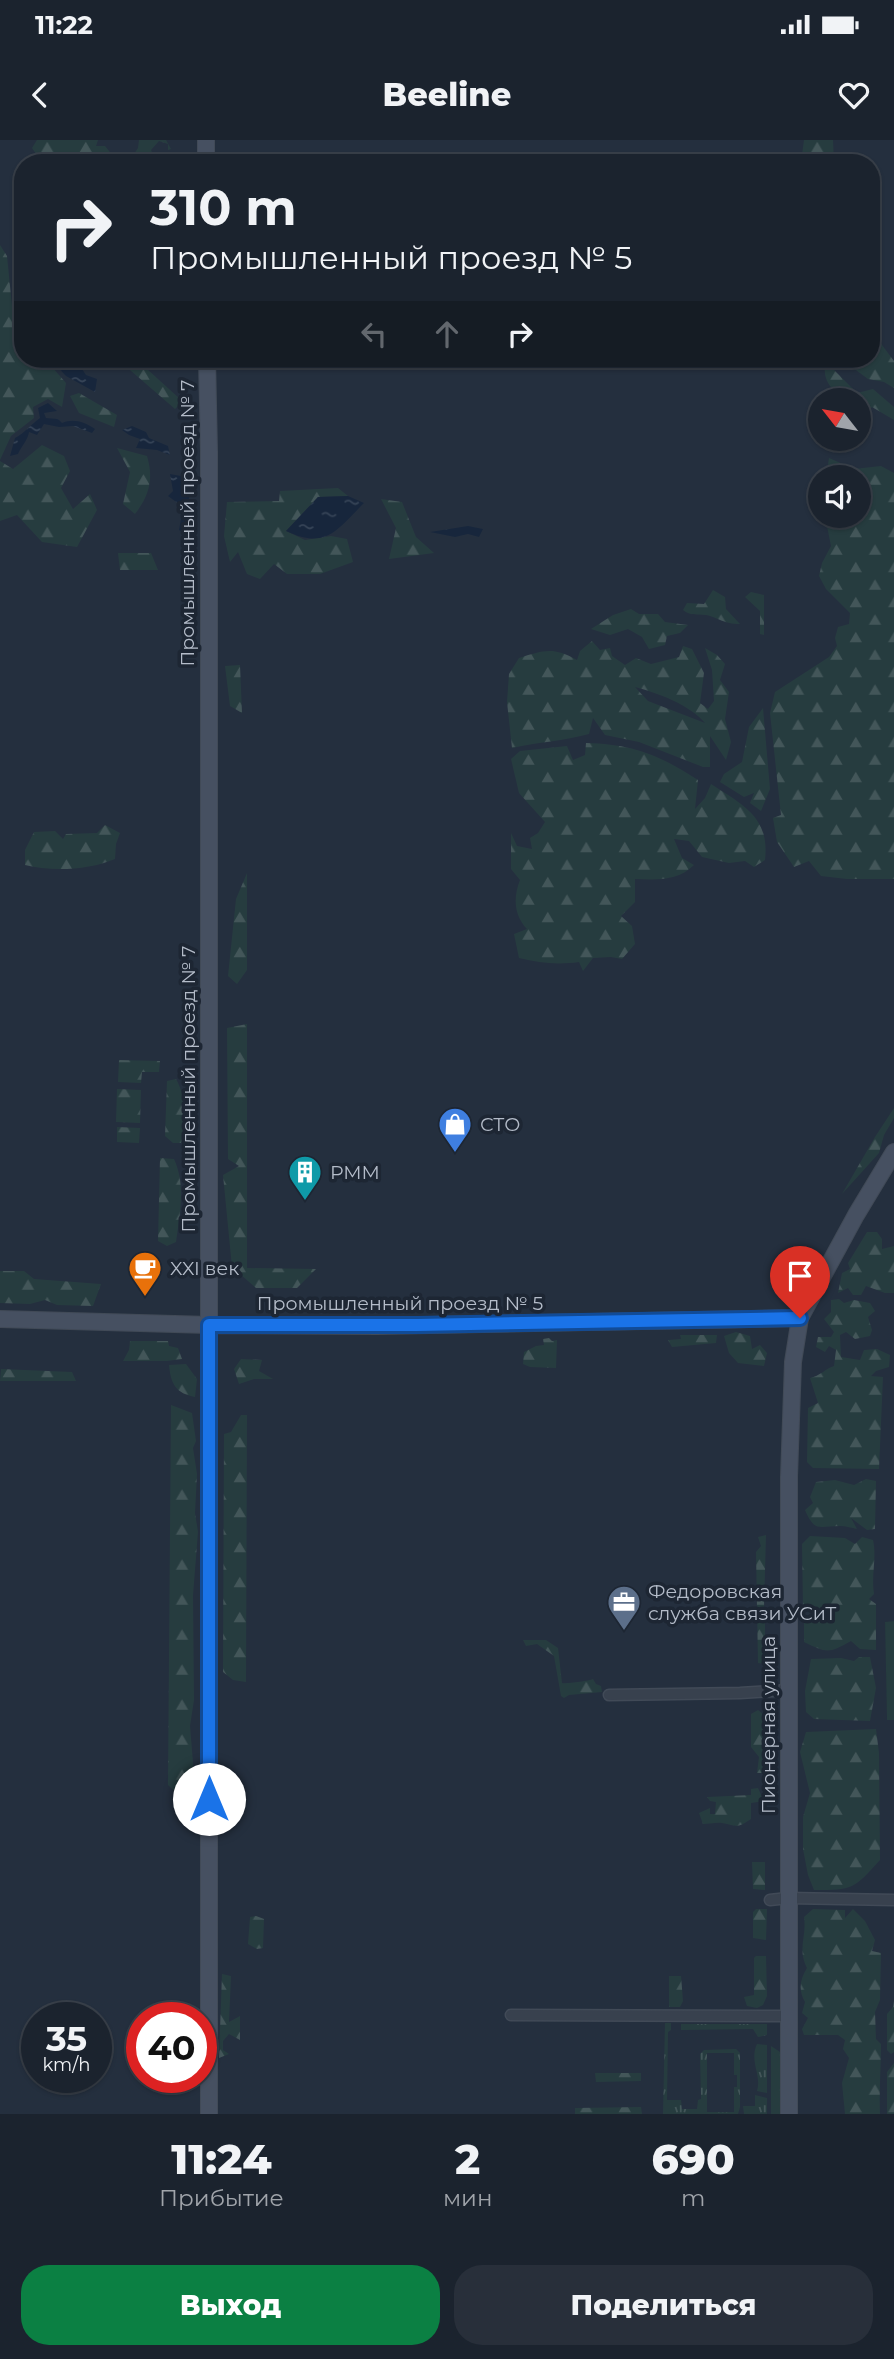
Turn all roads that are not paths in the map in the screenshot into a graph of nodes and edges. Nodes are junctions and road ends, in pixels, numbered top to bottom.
1 (207, 368) edge
2 (894, 1152) edge
3 (800, 1318) junction
4 (0, 1319) edge
5 (209, 1325) junction
6 (789, 1690) junction
7 (609, 1695) dead end
8 (788, 1898) junction
9 (770, 1900) dead end
10 (894, 1900) edge
11 (511, 2015) dead end
12 (789, 2016) junction
13 (209, 2114) edge
14 (789, 2114) edge

1 - 5 street, Промышленный проезд № 7
2 - 3 street, Пионерная улица
3 - 5 street, Промышленный проезд № 5
3 - 6 street, Пионерная улица
4 - 5 street, Промышленный проезд № 5
5 - 13 street, Промышленный проезд № 7
6 - 7 street
6 - 8 street, Пионерная улица
8 - 9 street
8 - 10 street
8 - 12 street, Пионерная улица
11 - 12 street
12 - 14 street, Пионерная улица

